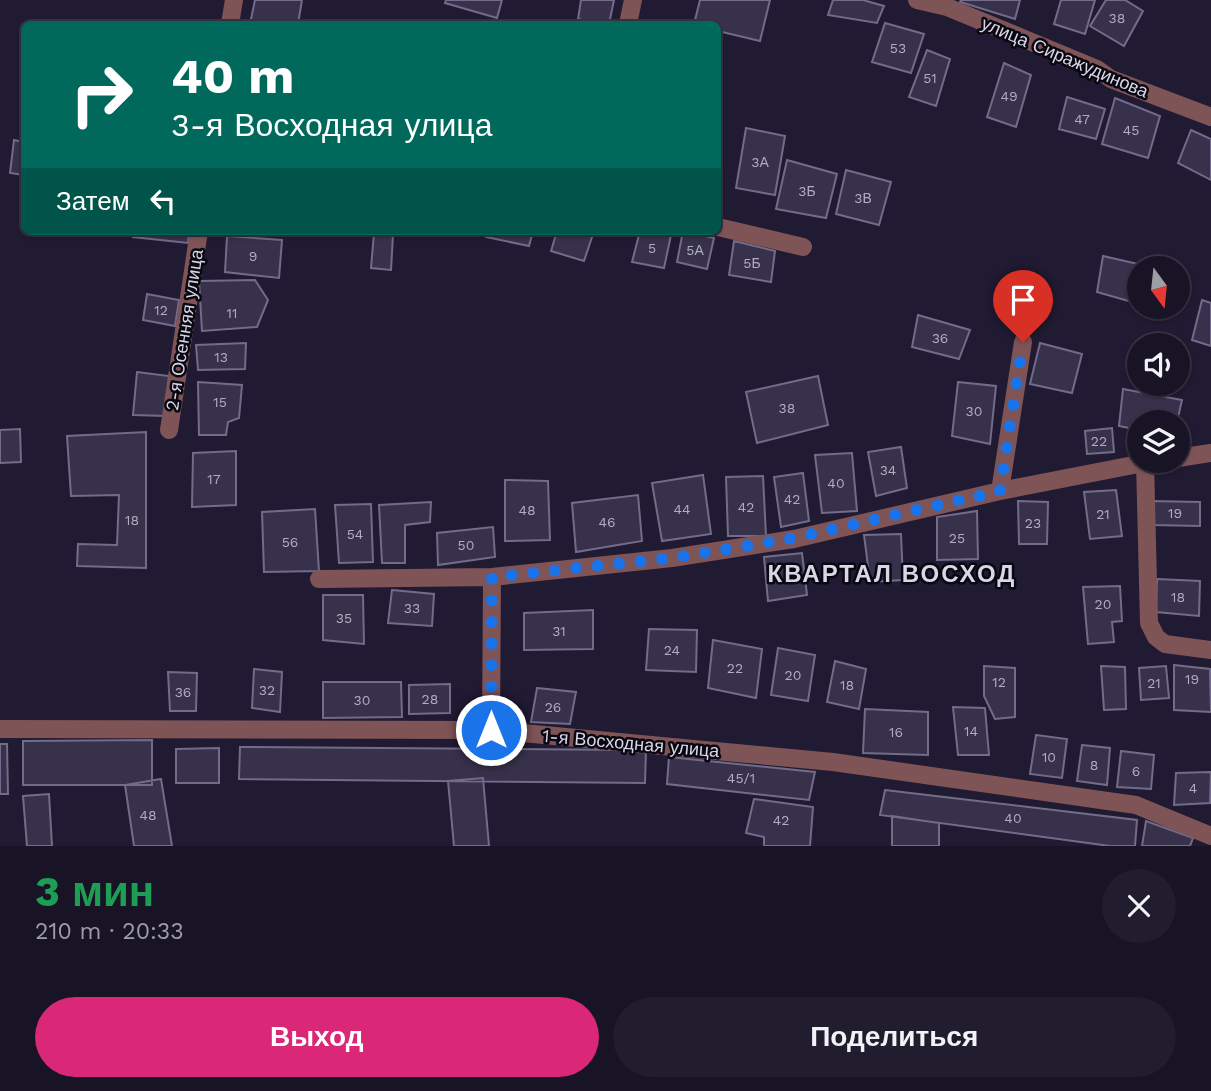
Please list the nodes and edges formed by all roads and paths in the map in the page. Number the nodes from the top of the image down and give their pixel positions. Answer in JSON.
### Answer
{"nodes":[{"id":1,"x":234,"y":0,"type":"edge"},
{"id":2,"x":633,"y":0,"type":"edge"},
{"id":3,"x":917,"y":0,"type":"edge"},
{"id":4,"x":230,"y":21,"type":"edge"},
{"id":5,"x":629,"y":21,"type":"edge"},
{"id":6,"x":1211,"y":117,"type":"edge"},
{"id":7,"x":721,"y":228,"type":"edge"},
{"id":8,"x":198,"y":235,"type":"edge"},
{"id":9,"x":803,"y":247,"type":"dead end"},
{"id":10,"x":1023,"y":342,"type":"dead end"},
{"id":11,"x":169,"y":430,"type":"dead end"},
{"id":12,"x":1211,"y":453,"type":"edge"},
{"id":13,"x":1190,"y":456,"type":"edge"},
{"id":14,"x":1127,"y":466,"type":"edge"},
{"id":15,"x":1152,"y":473,"type":"edge"},
{"id":16,"x":1000,"y":491,"type":"junction"},
{"id":17,"x":492,"y":577,"type":"junction"},
{"id":18,"x":319,"y":579,"type":"dead end"},
{"id":19,"x":1211,"y":650,"type":"edge"},
{"id":20,"x":0,"y":729,"type":"edge"},
{"id":21,"x":491,"y":730,"type":"junction"},
{"id":22,"x":1211,"y":836,"type":"edge"}],
"edges":[{"from":1,"to":4,"type":"street"},
{"from":2,"to":5,"type":"street"},
{"from":3,"to":6,"type":"street","name":"улица Сиражудинова"},
{"from":7,"to":9,"type":"street"},
{"from":8,"to":11,"type":"street","name":"2-я Осенняя улица"},
{"from":10,"to":16,"type":"street"},
{"from":12,"to":13,"type":"street"},
{"from":14,"to":16,"type":"street"},
{"from":15,"to":19,"type":"street"},
{"from":16,"to":17,"type":"street"},
{"from":17,"to":18,"type":"street"},
{"from":17,"to":21,"type":"street"},
{"from":20,"to":21,"type":"street","name":"1-я Восходная улица"},
{"from":21,"to":22,"type":"street","name":"1-я Восходная улица"}]}
